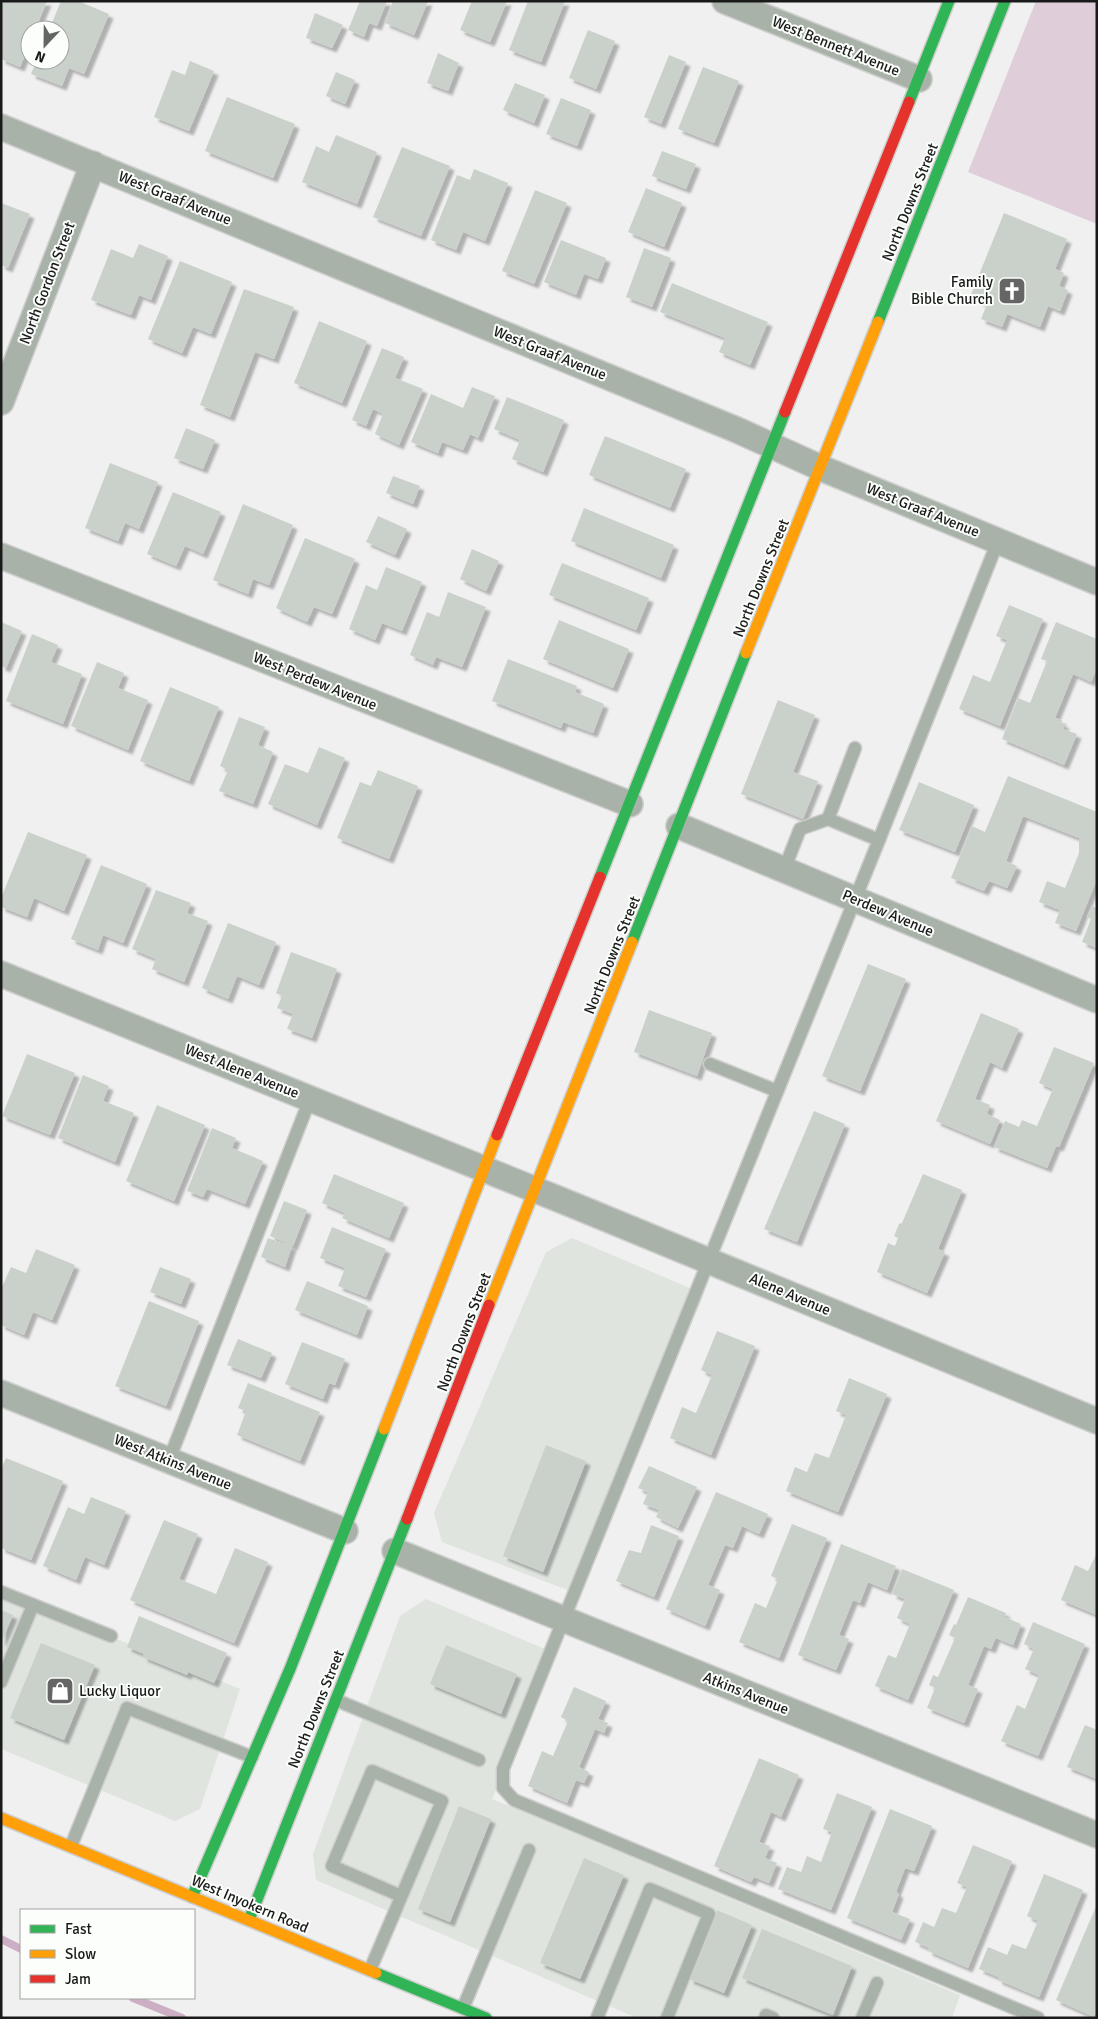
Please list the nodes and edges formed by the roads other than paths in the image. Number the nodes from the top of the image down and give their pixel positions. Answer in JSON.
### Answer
{"nodes":[{"id":1,"x":725,"y":1,"type":"edge"},
{"id":2,"x":949,"y":1,"type":"edge"},
{"id":3,"x":1006,"y":1,"type":"edge"},
{"id":4,"x":918,"y":79,"type":"junction"},
{"id":5,"x":1,"y":127,"type":"edge"},
{"id":6,"x":93,"y":164,"type":"junction"},
{"id":7,"x":1,"y":402,"type":"edge"},
{"id":8,"x":772,"y":446,"type":"junction"},
{"id":9,"x":821,"y":468,"type":"junction"},
{"id":10,"x":998,"y":541,"type":"junction"},
{"id":11,"x":1,"y":556,"type":"edge"},
{"id":12,"x":1097,"y":582,"type":"edge"},
{"id":13,"x":855,"y":748,"type":"dead end"},
{"id":14,"x":630,"y":804,"type":"junction"},
{"id":15,"x":828,"y":819,"type":"junction"},
{"id":16,"x":679,"y":826,"type":"junction"},
{"id":17,"x":879,"y":840,"type":"junction"},
{"id":18,"x":784,"y":870,"type":"junction"},
{"id":19,"x":855,"y":900,"type":"junction"},
{"id":20,"x":1,"y":974,"type":"edge"},
{"id":21,"x":1097,"y":1000,"type":"edge"},
{"id":22,"x":710,"y":1064,"type":"dead end"},
{"id":23,"x":777,"y":1091,"type":"junction"},
{"id":24,"x":310,"y":1098,"type":"junction"},
{"id":25,"x":484,"y":1168,"type":"junction"},
{"id":26,"x":534,"y":1189,"type":"junction"},
{"id":27,"x":709,"y":1260,"type":"junction"},
{"id":28,"x":1,"y":1393,"type":"edge"},
{"id":29,"x":1097,"y":1421,"type":"edge"},
{"id":30,"x":169,"y":1460,"type":"junction"},
{"id":31,"x":345,"y":1531,"type":"junction"},
{"id":32,"x":395,"y":1551,"type":"junction"},
{"id":33,"x":1,"y":1592,"type":"edge"},
{"id":34,"x":33,"y":1605,"type":"junction"},
{"id":35,"x":563,"y":1618,"type":"junction"},
{"id":36,"x":111,"y":1636,"type":"dead end"},
{"id":37,"x":1,"y":1682,"type":"edge"},
{"id":38,"x":336,"y":1700,"type":"junction"},
{"id":39,"x":252,"y":1758,"type":"junction"},
{"id":40,"x":479,"y":1760,"type":"dead end"},
{"id":41,"x":1,"y":1818,"type":"edge"},
{"id":42,"x":1097,"y":1835,"type":"edge"},
{"id":43,"x":71,"y":1846,"type":"junction"},
{"id":44,"x":529,"y":1850,"type":"dead end"},
{"id":45,"x":192,"y":1896,"type":"junction"},
{"id":46,"x":401,"y":1896,"type":"junction"},
{"id":47,"x":249,"y":1920,"type":"junction"},
{"id":48,"x":370,"y":1970,"type":"junction"},
{"id":49,"x":877,"y":1983,"type":"dead end"},
{"id":50,"x":464,"y":2008,"type":"junction"},
{"id":51,"x":486,"y":2018,"type":"edge"},
{"id":52,"x":597,"y":2018,"type":"edge"},
{"id":53,"x":667,"y":2018,"type":"edge"},
{"id":54,"x":765,"y":2018,"type":"edge"},
{"id":55,"x":772,"y":2018,"type":"edge"},
{"id":56,"x":862,"y":2018,"type":"edge"},
{"id":57,"x":1038,"y":2018,"type":"edge"}],
"edges":[{"from":1,"to":4,"type":"street","name":"West Bennett Avenue"},
{"from":2,"to":4,"type":"street"},
{"from":3,"to":9,"type":"street","name":"North Downs Street"},
{"from":4,"to":8,"type":"street"},
{"from":5,"to":6,"type":"street","name":"West Graaf Avenue"},
{"from":6,"to":7,"type":"street","name":"North Gordon Street"},
{"from":6,"to":8,"type":"street","name":"West Graaf Avenue"},
{"from":8,"to":9,"type":"street","name":"West Graaf Avenue"},
{"from":8,"to":14,"type":"street"},
{"from":9,"to":10,"type":"street","name":"West Graaf Avenue"},
{"from":9,"to":16,"type":"street","name":"North Downs Street"},
{"from":10,"to":12,"type":"street","name":"West Graaf Avenue"},
{"from":10,"to":17,"type":"lane"},
{"from":11,"to":14,"type":"street","name":"West Perdew Avenue"},
{"from":13,"to":15,"type":"lane"},
{"from":14,"to":25,"type":"street"},
{"from":15,"to":17,"type":"lane"},
{"from":15,"to":18,"type":"lane"},
{"from":16,"to":18,"type":"street","name":"Perdew Avenue"},
{"from":16,"to":26,"type":"street","name":"North Downs Street"},
{"from":17,"to":19,"type":"lane"},
{"from":18,"to":19,"type":"street","name":"Perdew Avenue"},
{"from":19,"to":21,"type":"street","name":"Perdew Avenue"},
{"from":19,"to":23,"type":"lane"},
{"from":20,"to":24,"type":"street","name":"West Alene Avenue"},
{"from":22,"to":23,"type":"lane"},
{"from":23,"to":27,"type":"lane"},
{"from":24,"to":25,"type":"street","name":"West Alene Avenue"},
{"from":24,"to":30,"type":"lane"},
{"from":25,"to":26,"type":"street","name":"Alene Avenue"},
{"from":25,"to":31,"type":"street"},
{"from":26,"to":27,"type":"street","name":"Alene Avenue"},
{"from":26,"to":32,"type":"street","name":"North Downs Street"},
{"from":27,"to":29,"type":"street","name":"Alene Avenue"},
{"from":27,"to":35,"type":"lane"},
{"from":28,"to":30,"type":"street","name":"West Atkins Avenue"},
{"from":30,"to":31,"type":"street","name":"West Atkins Avenue"},
{"from":31,"to":39,"type":"street"},
{"from":32,"to":35,"type":"street","name":"Atkins Avenue"},
{"from":32,"to":38,"type":"street","name":"North Downs Street"},
{"from":33,"to":34,"type":"lane"},
{"from":34,"to":36,"type":"lane"},
{"from":34,"to":37,"type":"lane"},
{"from":35,"to":42,"type":"street","name":"Atkins Avenue"},
{"from":35,"to":57,"type":"lane"},
{"from":38,"to":40,"type":"lane"},
{"from":38,"to":47,"type":"street","name":"North Downs Street"},
{"from":39,"to":43,"type":"lane"},
{"from":39,"to":45,"type":"street"},
{"from":41,"to":43,"type":"street","name":"West Inyokern Road"},
{"from":43,"to":45,"type":"street","name":"West Inyokern Road"},
{"from":44,"to":50,"type":"lane"},
{"from":45,"to":47,"type":"street","name":"West Inyokern Road"},
{"from":46,"to":46,"type":"lane"},
{"from":46,"to":48,"type":"lane"},
{"from":47,"to":48,"type":"street","name":"West Inyokern Road"},
{"from":48,"to":50,"type":"street","name":"West Inyokern Road"},
{"from":49,"to":56,"type":"lane"},
{"from":50,"to":51,"type":"street","name":"West Inyokern Road"},
{"from":52,"to":53,"type":"lane"},
{"from":54,"to":55,"type":"lane"}]}
